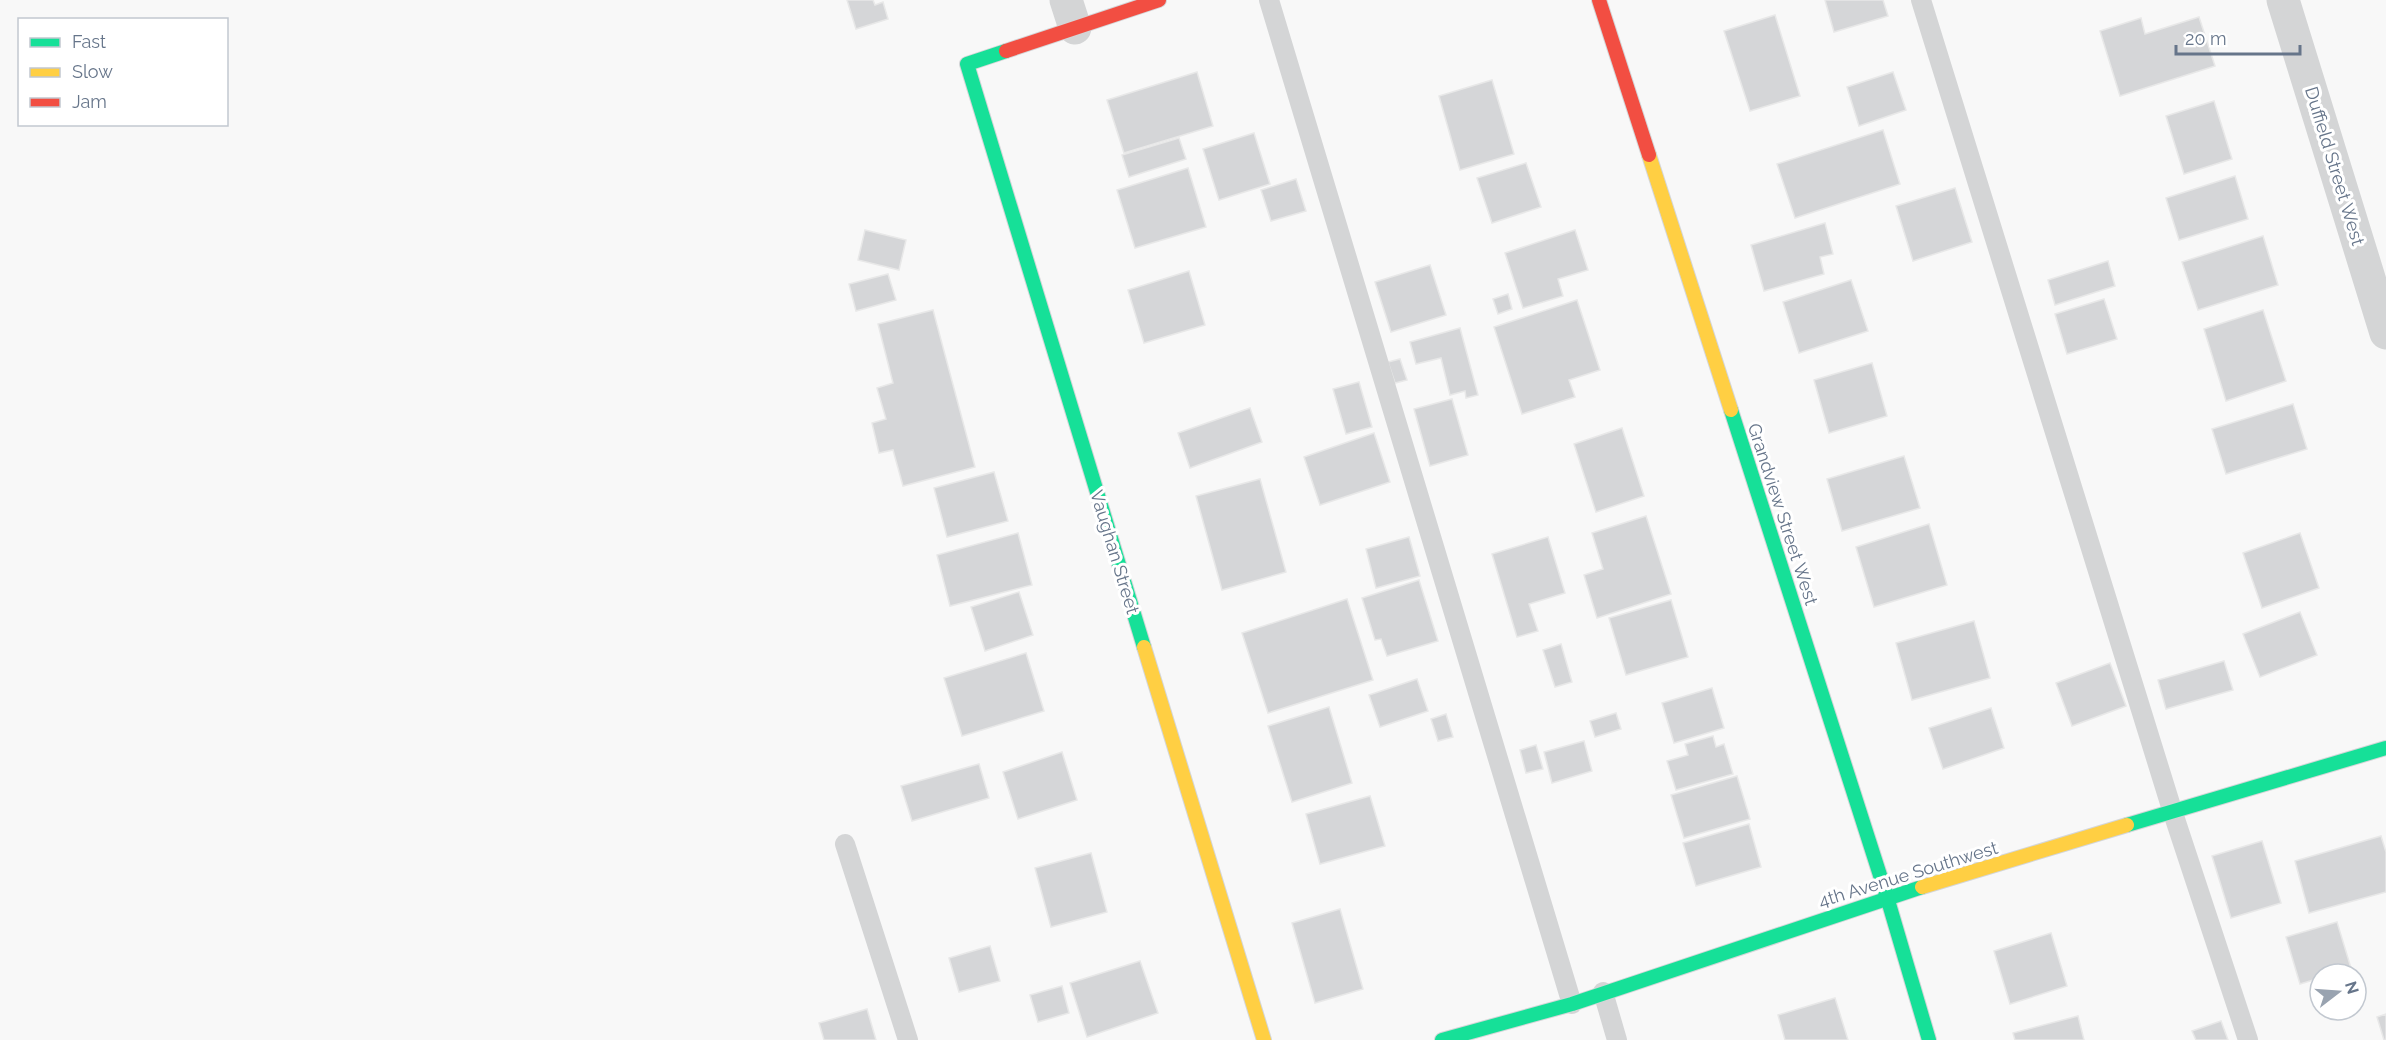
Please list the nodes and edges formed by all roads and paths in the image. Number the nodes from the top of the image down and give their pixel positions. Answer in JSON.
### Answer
{"nodes":[{"id":1,"x":1160,"y":0,"type":"edge"},
{"id":2,"x":1269,"y":0,"type":"edge"},
{"id":3,"x":1599,"y":0,"type":"edge"},
{"id":4,"x":1921,"y":0,"type":"edge"},
{"id":5,"x":2283,"y":0,"type":"edge"},
{"id":6,"x":1070,"y":14,"type":"edge"},
{"id":7,"x":2386,"y":333,"type":"edge"},
{"id":8,"x":2386,"y":748,"type":"edge"},
{"id":9,"x":2173,"y":813,"type":"junction"},
{"id":10,"x":845,"y":844,"type":"dead end"},
{"id":11,"x":1887,"y":897,"type":"junction"},
{"id":12,"x":1603,"y":992,"type":"junction"},
{"id":13,"x":1572,"y":1004,"type":"junction"},
{"id":14,"x":908,"y":1040,"type":"edge"},
{"id":15,"x":1264,"y":1040,"type":"edge"},
{"id":16,"x":1442,"y":1040,"type":"edge"},
{"id":17,"x":1617,"y":1040,"type":"edge"},
{"id":18,"x":1929,"y":1040,"type":"edge"},
{"id":19,"x":2248,"y":1040,"type":"edge"}],
"edges":[{"from":1,"to":6,"type":"street"},
{"from":2,"to":13,"type":"lane"},
{"from":3,"to":11,"type":"street","name":"Grandview Street West"},
{"from":4,"to":9,"type":"lane"},
{"from":5,"to":7,"type":"street","name":"Duffield Street West"},
{"from":6,"to":15,"type":"street","name":"Vaughan Street"},
{"from":8,"to":9,"type":"street","name":"4th Avenue Southwest"},
{"from":9,"to":11,"type":"street","name":"4th Avenue Southwest"},
{"from":9,"to":19,"type":"lane"},
{"from":10,"to":14,"type":"lane"},
{"from":11,"to":12,"type":"street","name":"4th Avenue Southwest"},
{"from":11,"to":18,"type":"street","name":"Grandview Street West"},
{"from":12,"to":13,"type":"street","name":"4th Avenue Southwest"},
{"from":12,"to":17,"type":"lane"},
{"from":13,"to":16,"type":"street","name":"4th Avenue Southwest"}]}
